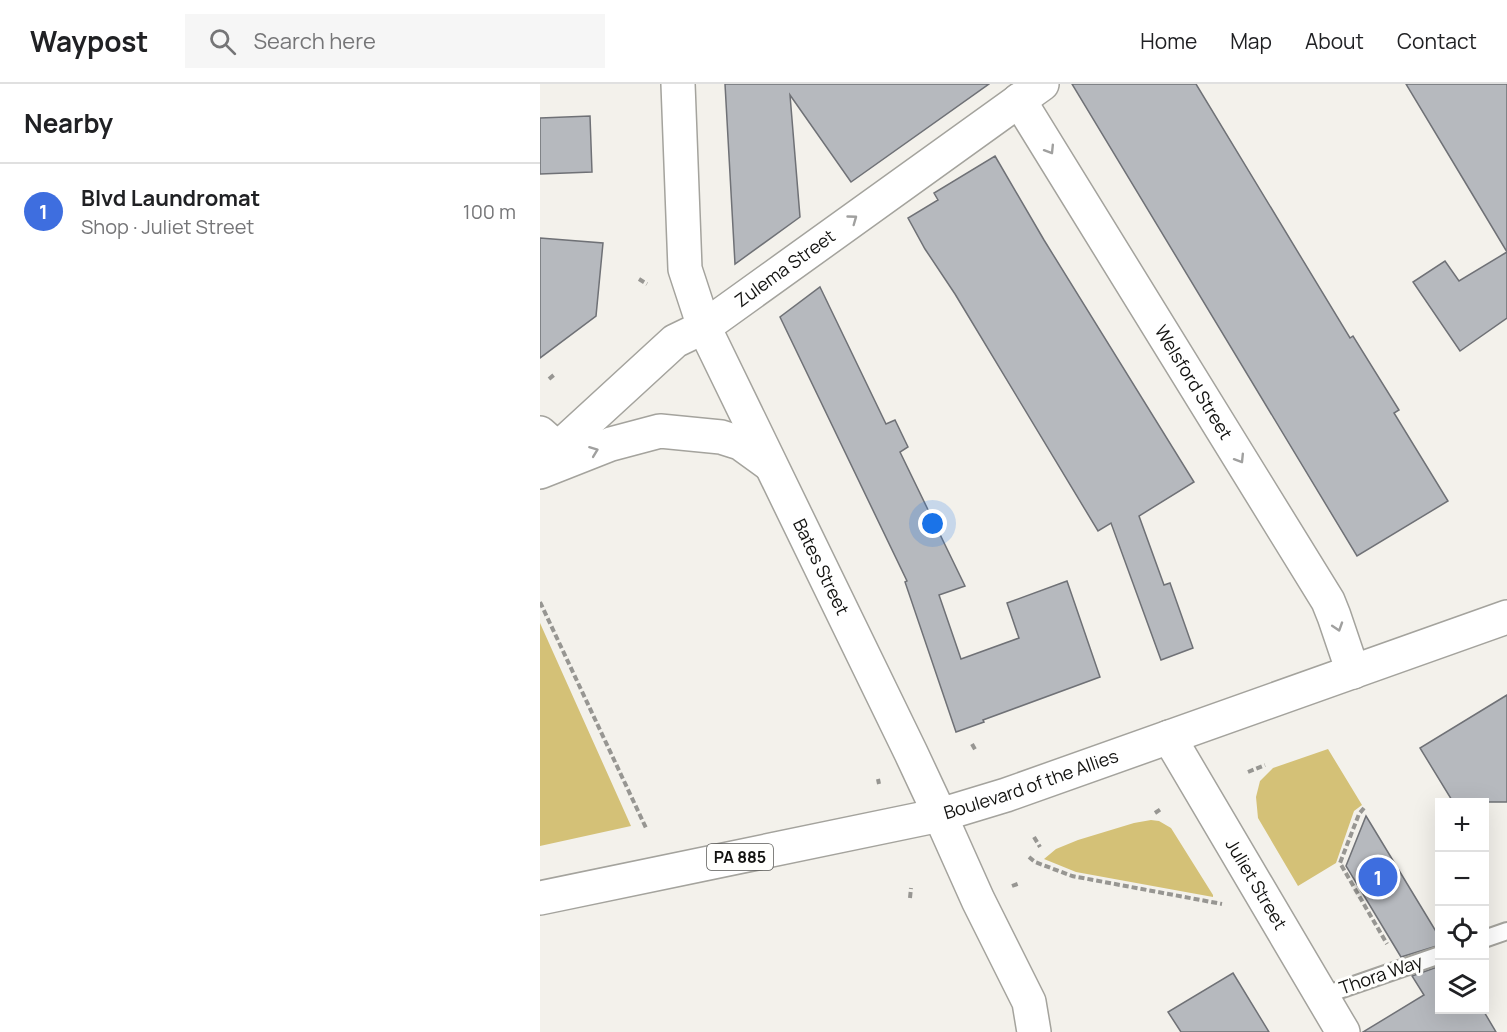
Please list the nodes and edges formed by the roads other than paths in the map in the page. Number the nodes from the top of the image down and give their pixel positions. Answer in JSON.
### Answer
{"nodes":[{"id":1,"x":678,"y":84,"type":"edge"},
{"id":2,"x":1031,"y":92,"type":"edge"},
{"id":3,"x":704,"y":327,"type":"junction"},
{"id":4,"x":544,"y":454,"type":"edge"},
{"id":5,"x":770,"y":464,"type":"junction"},
{"id":6,"x":1507,"y":617,"type":"edge"},
{"id":7,"x":1353,"y":672,"type":"junction"},
{"id":8,"x":1168,"y":737,"type":"junction"},
{"id":9,"x":940,"y":815,"type":"junction"},
{"id":10,"x":540,"y":898,"type":"edge"},
{"id":11,"x":1507,"y":931,"type":"edge"},
{"id":12,"x":1489,"y":938,"type":"edge"},
{"id":13,"x":1435,"y":957,"type":"edge"},
{"id":14,"x":1322,"y":996,"type":"junction"},
{"id":15,"x":1034,"y":1032,"type":"edge"},
{"id":16,"x":1343,"y":1032,"type":"edge"}],
"edges":[{"from":1,"to":3,"type":"street","name":"Bates Street"},
{"from":3,"to":2,"type":"street","name":"Zulema Street","one_way":true},
{"from":2,"to":7,"type":"street","name":"Welsford Street","one_way":true},
{"from":3,"to":4,"type":"street","name":"Zulema Street"},
{"from":3,"to":5,"type":"street","name":"Bates Street"},
{"from":4,"to":5,"type":"street","one_way":true},
{"from":5,"to":9,"type":"street","name":"Bates Street"},
{"from":6,"to":7,"type":"street","name":"Boulevard of the Allies"},
{"from":7,"to":8,"type":"street","name":"Boulevard of the Allies"},
{"from":8,"to":9,"type":"street","name":"Boulevard of the Allies"},
{"from":8,"to":14,"type":"street","name":"Juliet Street"},
{"from":9,"to":10,"type":"street","name":"Boulevard of the Allies","number":"PA 885"},
{"from":9,"to":15,"type":"street","name":"Bates Street"},
{"from":11,"to":12,"type":"lane"},
{"from":13,"to":14,"type":"lane","name":"Thora Way"},
{"from":14,"to":16,"type":"street","name":"Juliet Street"}]}
